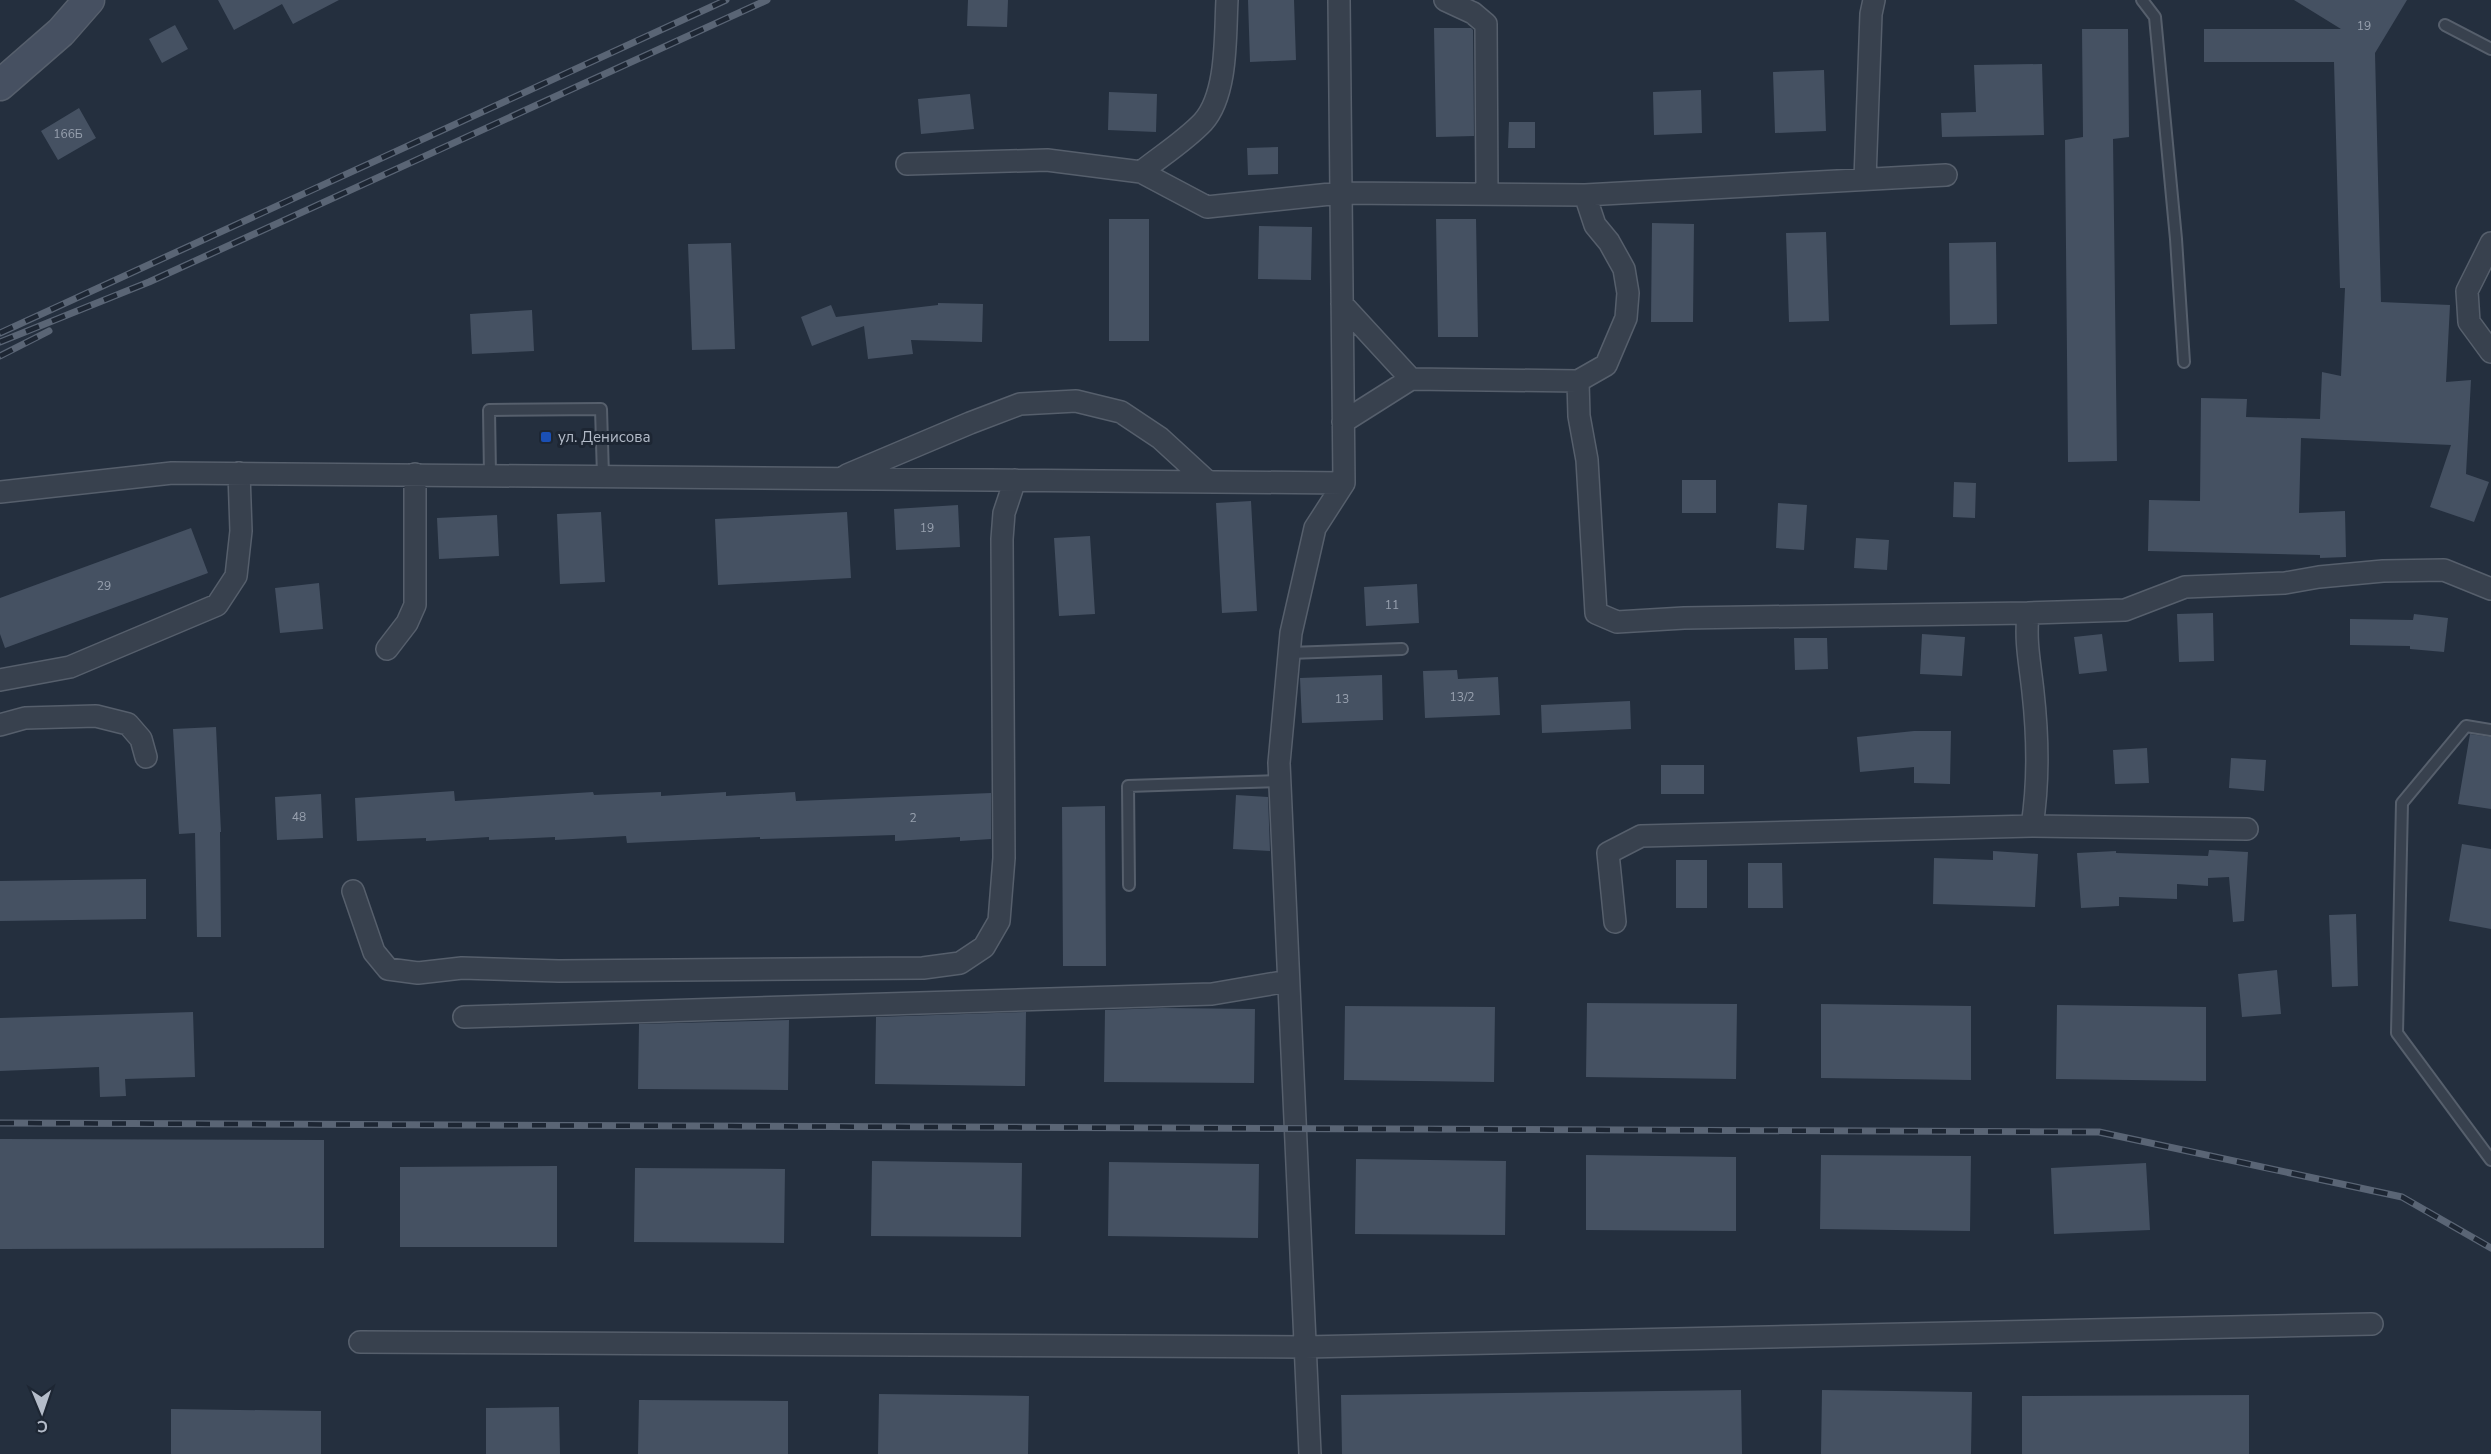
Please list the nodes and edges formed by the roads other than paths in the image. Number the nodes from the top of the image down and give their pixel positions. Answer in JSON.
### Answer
{"nodes":[{"id":1,"x":1227,"y":0,"type":"edge"},
{"id":2,"x":1339,"y":0,"type":"edge"},
{"id":3,"x":1445,"y":0,"type":"edge"},
{"id":4,"x":1874,"y":0,"type":"edge"},
{"id":5,"x":2142,"y":0,"type":"edge"},
{"id":6,"x":85,"y":1,"type":"edge"},
{"id":7,"x":2445,"y":25,"type":"dead end"},
{"id":8,"x":2491,"y":49,"type":"edge"},
{"id":9,"x":0,"y":85,"type":"edge"},
{"id":10,"x":907,"y":164,"type":"dead end"},
{"id":11,"x":1141,"y":172,"type":"junction"},
{"id":12,"x":1946,"y":175,"type":"dead end"},
{"id":13,"x":1865,"y":179,"type":"junction"},
{"id":14,"x":1340,"y":193,"type":"junction"},
{"id":15,"x":1487,"y":194,"type":"junction"},
{"id":16,"x":1585,"y":195,"type":"junction"},
{"id":17,"x":2491,"y":243,"type":"edge"},
{"id":18,"x":1342,"y":304,"type":"junction"},
{"id":19,"x":2491,"y":352,"type":"edge"},
{"id":20,"x":2184,"y":362,"type":"dead end"},
{"id":21,"x":1411,"y":379,"type":"junction"},
{"id":22,"x":1578,"y":381,"type":"junction"},
{"id":23,"x":1343,"y":422,"type":"junction"},
{"id":24,"x":239,"y":473,"type":"junction"},
{"id":25,"x":415,"y":474,"type":"junction"},
{"id":26,"x":490,"y":475,"type":"junction"},
{"id":27,"x":603,"y":476,"type":"junction"},
{"id":28,"x":839,"y":479,"type":"junction"},
{"id":29,"x":1015,"y":480,"type":"junction"},
{"id":30,"x":1208,"y":482,"type":"junction"},
{"id":31,"x":1344,"y":483,"type":"junction"},
{"id":32,"x":0,"y":492,"type":"edge"},
{"id":33,"x":2491,"y":589,"type":"edge"},
{"id":34,"x":2028,"y":613,"type":"junction"},
{"id":35,"x":387,"y":649,"type":"dead end"},
{"id":36,"x":1402,"y":649,"type":"dead end"},
{"id":37,"x":1289,"y":653,"type":"junction"},
{"id":38,"x":0,"y":680,"type":"edge"},
{"id":39,"x":0,"y":724,"type":"edge"},
{"id":40,"x":2491,"y":730,"type":"edge"},
{"id":41,"x":146,"y":757,"type":"dead end"},
{"id":42,"x":1280,"y":781,"type":"junction"},
{"id":43,"x":2032,"y":826,"type":"junction"},
{"id":44,"x":2247,"y":829,"type":"dead end"},
{"id":45,"x":1129,"y":885,"type":"dead end"},
{"id":46,"x":353,"y":891,"type":"dead end"},
{"id":47,"x":1615,"y":922,"type":"dead end"},
{"id":48,"x":1288,"y":981,"type":"junction"},
{"id":49,"x":464,"y":1017,"type":"dead end"},
{"id":50,"x":2491,"y":1161,"type":"edge"},
{"id":51,"x":2372,"y":1324,"type":"dead end"},
{"id":52,"x":360,"y":1342,"type":"dead end"},
{"id":53,"x":1305,"y":1347,"type":"junction"},
{"id":54,"x":1310,"y":1454,"type":"edge"}],
"edges":[{"from":1,"to":11,"type":"street"},
{"from":2,"to":14,"type":"street"},
{"from":3,"to":15,"type":"street"},
{"from":4,"to":13,"type":"street"},
{"from":5,"to":20,"type":"lane"},
{"from":6,"to":9,"type":"main road"},
{"from":7,"to":8,"type":"lane"},
{"from":10,"to":11,"type":"street"},
{"from":11,"to":14,"type":"street"},
{"from":12,"to":13,"type":"street"},
{"from":13,"to":16,"type":"street"},
{"from":14,"to":15,"type":"street"},
{"from":14,"to":18,"type":"street"},
{"from":15,"to":16,"type":"street"},
{"from":16,"to":22,"type":"street"},
{"from":17,"to":19,"type":"street"},
{"from":18,"to":21,"type":"street"},
{"from":18,"to":23,"type":"street"},
{"from":21,"to":22,"type":"street"},
{"from":21,"to":23,"type":"street"},
{"from":22,"to":34,"type":"street"},
{"from":23,"to":31,"type":"street"},
{"from":24,"to":25,"type":"street"},
{"from":24,"to":32,"type":"street"},
{"from":24,"to":38,"type":"street"},
{"from":25,"to":26,"type":"street"},
{"from":25,"to":35,"type":"street"},
{"from":26,"to":27,"type":"street"},
{"from":26,"to":27,"type":"lane"},
{"from":27,"to":28,"type":"street"},
{"from":28,"to":29,"type":"street"},
{"from":28,"to":30,"type":"street"},
{"from":29,"to":30,"type":"street"},
{"from":29,"to":46,"type":"street"},
{"from":30,"to":31,"type":"street"},
{"from":31,"to":37,"type":"street"},
{"from":33,"to":34,"type":"street"},
{"from":34,"to":43,"type":"street"},
{"from":36,"to":37,"type":"lane"},
{"from":37,"to":42,"type":"street"},
{"from":39,"to":41,"type":"street"},
{"from":40,"to":50,"type":"lane"},
{"from":42,"to":45,"type":"lane"},
{"from":42,"to":48,"type":"street"},
{"from":43,"to":44,"type":"street"},
{"from":43,"to":47,"type":"street"},
{"from":48,"to":49,"type":"street"},
{"from":48,"to":53,"type":"street"},
{"from":51,"to":53,"type":"street"},
{"from":52,"to":53,"type":"street"},
{"from":53,"to":54,"type":"street"}]}
